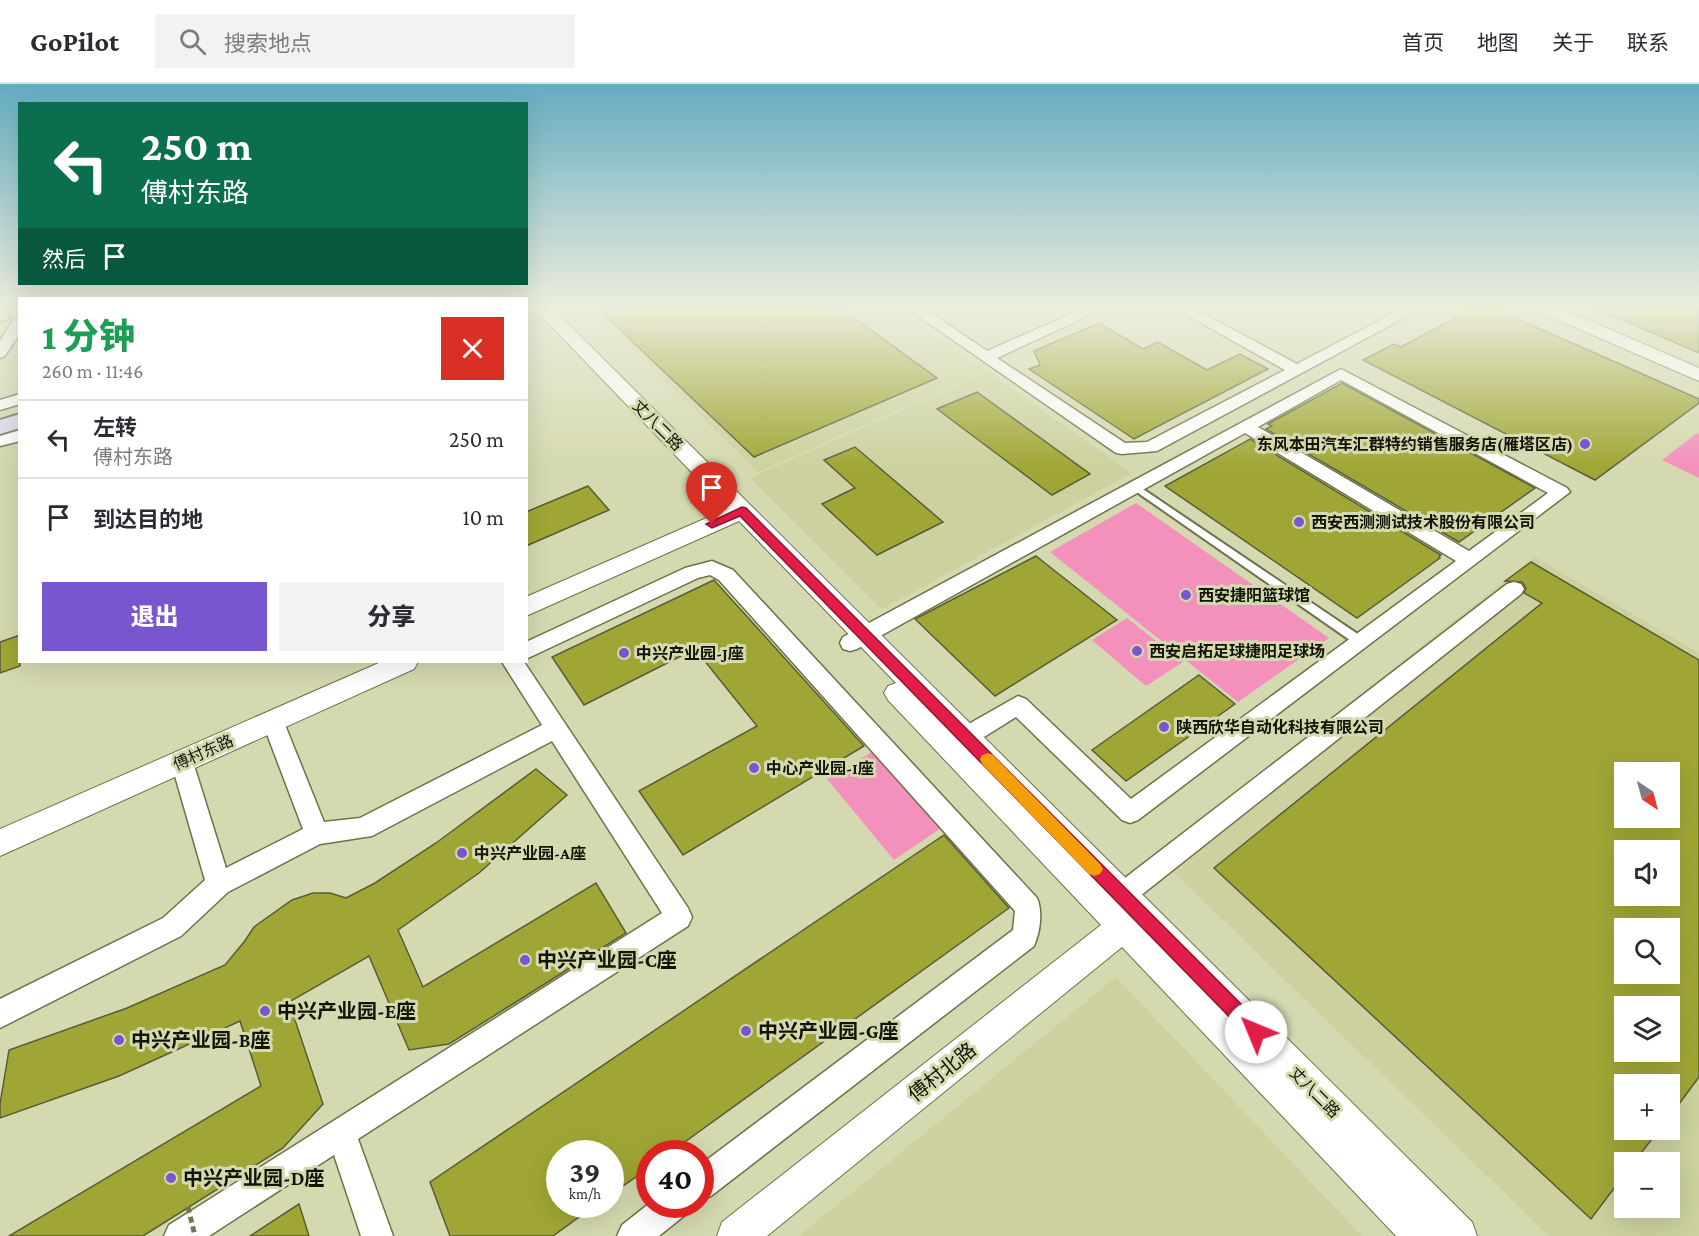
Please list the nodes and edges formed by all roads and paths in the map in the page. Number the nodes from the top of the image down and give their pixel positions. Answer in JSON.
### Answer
{"nodes":[{"id":1,"x":579,"y":360,"type":"edge"},
{"id":2,"x":590,"y":360,"type":"edge"},
{"id":3,"x":990,"y":360,"type":"edge"},
{"id":4,"x":1277,"y":360,"type":"edge"},
{"id":5,"x":1316,"y":360,"type":"edge"},
{"id":6,"x":1664,"y":360,"type":"edge"},
{"id":7,"x":1682,"y":360,"type":"edge"},
{"id":8,"x":1699,"y":367,"type":"edge"},
{"id":9,"x":1296,"y":370,"type":"junction"},
{"id":10,"x":1699,"y":375,"type":"edge"},
{"id":11,"x":18,"y":400,"type":"edge"},
{"id":12,"x":0,"y":405,"type":"edge"},
{"id":13,"x":18,"y":414,"type":"edge"},
{"id":14,"x":0,"y":419,"type":"edge"},
{"id":15,"x":18,"y":422,"type":"edge"},
{"id":16,"x":1245,"y":426,"type":"junction"},
{"id":17,"x":0,"y":427,"type":"edge"},
{"id":18,"x":18,"y":436,"type":"edge"},
{"id":19,"x":0,"y":441,"type":"edge"},
{"id":20,"x":1134,"y":486,"type":"junction"},
{"id":21,"x":735,"y":514,"type":"junction"},
{"id":22,"x":1469,"y":560,"type":"junction"},
{"id":23,"x":1514,"y":589,"type":"dead end"},
{"id":24,"x":528,"y":606,"type":"edge"},
{"id":25,"x":857,"y":639,"type":"junction"},
{"id":26,"x":1361,"y":642,"type":"junction"},
{"id":27,"x":528,"y":650,"type":"edge"},
{"id":28,"x":403,"y":663,"type":"edge"},
{"id":29,"x":514,"y":663,"type":"edge"},
{"id":30,"x":273,"y":721,"type":"junction"},
{"id":31,"x":556,"y":728,"type":"junction"},
{"id":32,"x":957,"y":741,"type":"junction"},
{"id":33,"x":182,"y":762,"type":"junction"},
{"id":34,"x":317,"y":834,"type":"junction"},
{"id":35,"x":0,"y":843,"type":"edge"},
{"id":36,"x":219,"y":884,"type":"junction"},
{"id":37,"x":1123,"y":911,"type":"junction"},
{"id":38,"x":0,"y":1014,"type":"edge"},
{"id":39,"x":342,"y":1133,"type":"junction"},
{"id":40,"x":714,"y":1174,"type":"edge"},
{"id":41,"x":188,"y":1207,"type":"dead end"},
{"id":42,"x":656,"y":1218,"type":"edge"},
{"id":43,"x":180,"y":1236,"type":"edge"},
{"id":44,"x":195,"y":1236,"type":"edge"},
{"id":45,"x":377,"y":1236,"type":"edge"},
{"id":46,"x":633,"y":1236,"type":"edge"},
{"id":47,"x":736,"y":1236,"type":"edge"},
{"id":48,"x":1423,"y":1236,"type":"edge"},
{"id":49,"x":1458,"y":1236,"type":"edge"}],
"edges":[{"from":1,"to":21,"type":"street","name":"丈八二路"},
{"from":2,"to":21,"type":"street","name":"丈八二路"},
{"from":3,"to":9,"type":"street"},
{"from":4,"to":9,"type":"street"},
{"from":5,"to":9,"type":"street"},
{"from":6,"to":10,"type":"street"},
{"from":7,"to":8,"type":"street"},
{"from":11,"to":12,"type":"street"},
{"from":13,"to":14,"type":"main road"},
{"from":15,"to":17,"type":"main road"},
{"from":16,"to":20,"type":"street"},
{"from":16,"to":22,"type":"street"},
{"from":16,"to":22,"type":"street"},
{"from":18,"to":19,"type":"street"},
{"from":20,"to":25,"type":"street"},
{"from":20,"to":26,"type":"lane"},
{"from":21,"to":24,"type":"street"},
{"from":21,"to":25,"type":"street","name":"丈八二路"},
{"from":22,"to":26,"type":"street"},
{"from":23,"to":37,"type":"street"},
{"from":25,"to":32,"type":"street","name":"丈八二路"},
{"from":26,"to":32,"type":"street"},
{"from":27,"to":40,"type":"street"},
{"from":28,"to":30,"type":"street","name":"傅村东路"},
{"from":29,"to":31,"type":"street"},
{"from":30,"to":33,"type":"street","name":"傅村东路"},
{"from":30,"to":34,"type":"street"},
{"from":31,"to":34,"type":"street"},
{"from":31,"to":39,"type":"street"},
{"from":32,"to":37,"type":"street","name":"丈八二路"},
{"from":33,"to":35,"type":"street","name":"傅村东路"},
{"from":33,"to":36,"type":"street"},
{"from":34,"to":36,"type":"street"},
{"from":36,"to":38,"type":"street"},
{"from":37,"to":47,"type":"street","name":"傅村北路"},
{"from":37,"to":48,"type":"street","name":"丈八二路"},
{"from":37,"to":49,"type":"street","name":"丈八二路"},
{"from":39,"to":43,"type":"street"},
{"from":39,"to":45,"type":"street"},
{"from":41,"to":44,"type":"path","bridge":true},
{"from":42,"to":46,"type":"street"}]}
